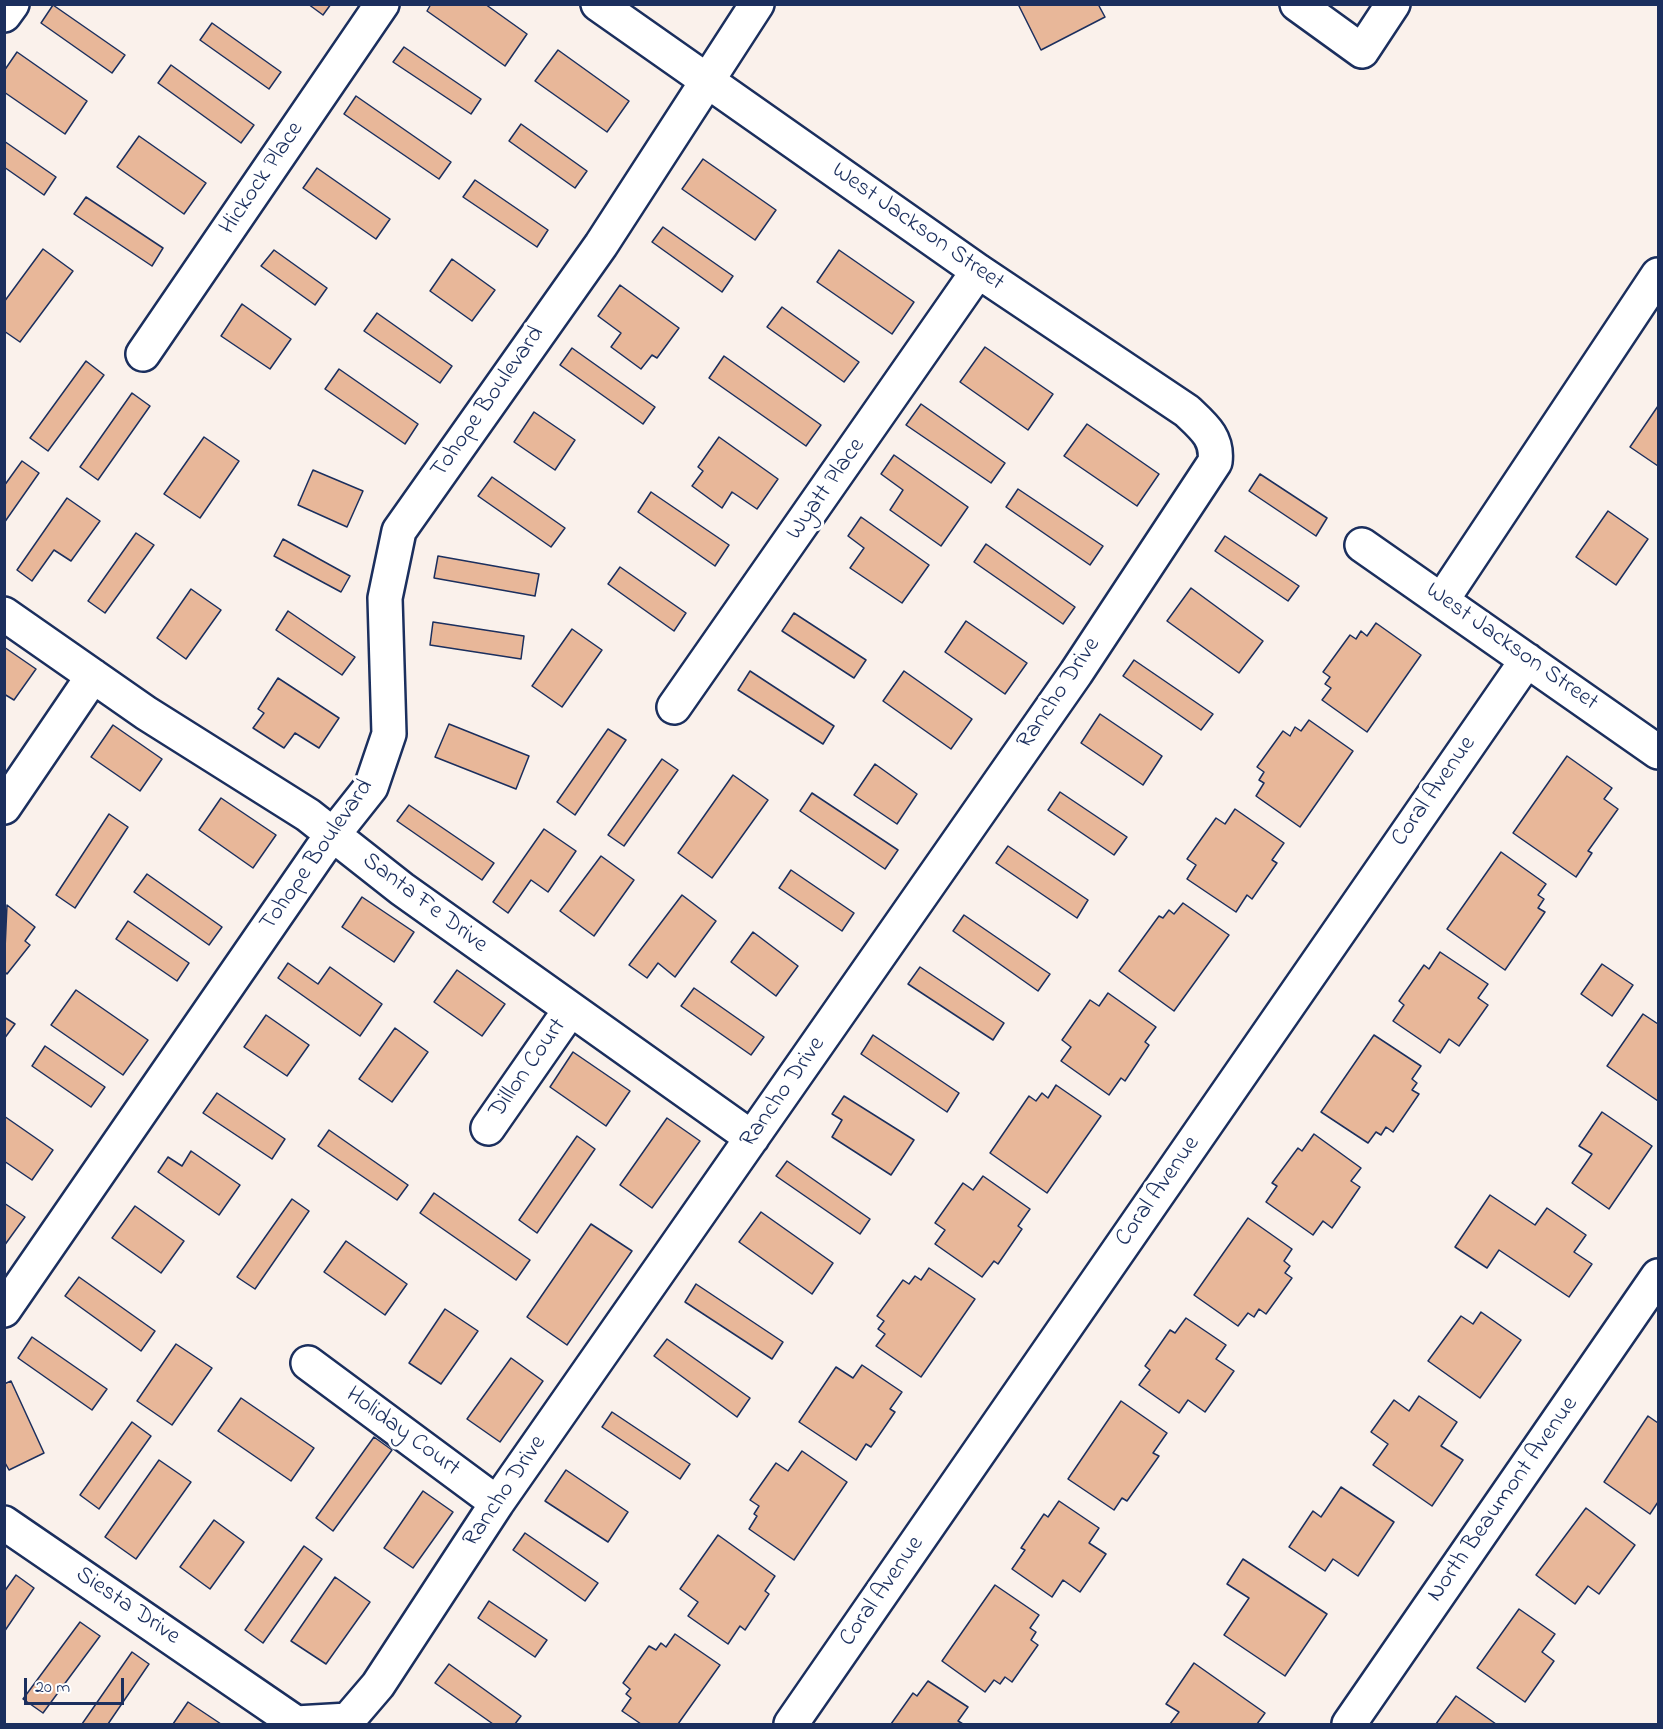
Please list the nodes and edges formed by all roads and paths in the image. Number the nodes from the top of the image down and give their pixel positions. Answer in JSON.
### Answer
{"nodes":[{"id":1,"x":12,"y":4,"type":"edge"},
{"id":2,"x":382,"y":4,"type":"edge"},
{"id":3,"x":598,"y":4,"type":"edge"},
{"id":4,"x":757,"y":4,"type":"edge"},
{"id":5,"x":1298,"y":4,"type":"edge"},
{"id":6,"x":1393,"y":4,"type":"edge"},
{"id":7,"x":4,"y":15,"type":"edge"},
{"id":8,"x":706,"y":80,"type":"junction"},
{"id":9,"x":978,"y":271,"type":"junction"},
{"id":10,"x":1659,"y":275,"type":"edge"},
{"id":11,"x":143,"y":354,"type":"dead end"},
{"id":12,"x":1215,"y":462,"type":"joint"},
{"id":13,"x":1362,"y":545,"type":"dead end"},
{"id":14,"x":1442,"y":600,"type":"junction"},
{"id":15,"x":4,"y":614,"type":"edge"},
{"id":16,"x":1527,"y":660,"type":"junction"},
{"id":17,"x":93,"y":676,"type":"junction"},
{"id":18,"x":674,"y":707,"type":"dead end"},
{"id":19,"x":1659,"y":752,"type":"edge"},
{"id":20,"x":4,"y":807,"type":"edge"},
{"id":21,"x":334,"y":836,"type":"junction"},
{"id":22,"x":570,"y":1010,"type":"junction"},
{"id":23,"x":488,"y":1128,"type":"dead end"},
{"id":24,"x":752,"y":1138,"type":"junction"},
{"id":25,"x":1659,"y":1276,"type":"edge"},
{"id":26,"x":4,"y":1310,"type":"edge"},
{"id":27,"x":308,"y":1363,"type":"dead end"},
{"id":28,"x":497,"y":1503,"type":"junction"},
{"id":29,"x":4,"y":1523,"type":"edge"},
{"id":30,"x":348,"y":1720,"type":"joint"},
{"id":31,"x":791,"y":1725,"type":"edge"},
{"id":32,"x":1350,"y":1725,"type":"edge"}],
"edges":[{"from":1,"to":7,"type":"street"},
{"from":2,"to":11,"type":"street","name":"Hickock Place"},
{"from":3,"to":8,"type":"street","name":"West Jackson Street"},
{"from":4,"to":8,"type":"street","name":"Tohope Boulevard"},
{"from":5,"to":6,"type":"street"},
{"from":8,"to":9,"type":"street","name":"West Jackson Street"},
{"from":8,"to":21,"type":"street","name":"Tohope Boulevard"},
{"from":9,"to":12,"type":"street","name":"West Jackson Street"},
{"from":9,"to":18,"type":"street","name":"Wyatt Place"},
{"from":10,"to":14,"type":"street"},
{"from":12,"to":24,"type":"street","name":"Rancho Drive"},
{"from":13,"to":14,"type":"street","name":"West Jackson Street"},
{"from":14,"to":16,"type":"street","name":"West Jackson Street"},
{"from":15,"to":17,"type":"street","name":"Santa Fe Drive"},
{"from":16,"to":19,"type":"street","name":"West Jackson Street"},
{"from":16,"to":31,"type":"street","name":"Coral Avenue"},
{"from":17,"to":20,"type":"street"},
{"from":17,"to":21,"type":"street","name":"Santa Fe Drive"},
{"from":21,"to":22,"type":"street","name":"Santa Fe Drive"},
{"from":21,"to":26,"type":"street","name":"Tohope Boulevard"},
{"from":22,"to":23,"type":"street","name":"Dillon Court"},
{"from":22,"to":24,"type":"street","name":"Santa Fe Drive"},
{"from":24,"to":28,"type":"street","name":"Rancho Drive"},
{"from":25,"to":32,"type":"street","name":"North Beaumont Avenue"},
{"from":27,"to":28,"type":"street","name":"Holiday Court"},
{"from":28,"to":30,"type":"street","name":"Rancho Drive"},
{"from":29,"to":30,"type":"street","name":"Siesta Drive"}]}
